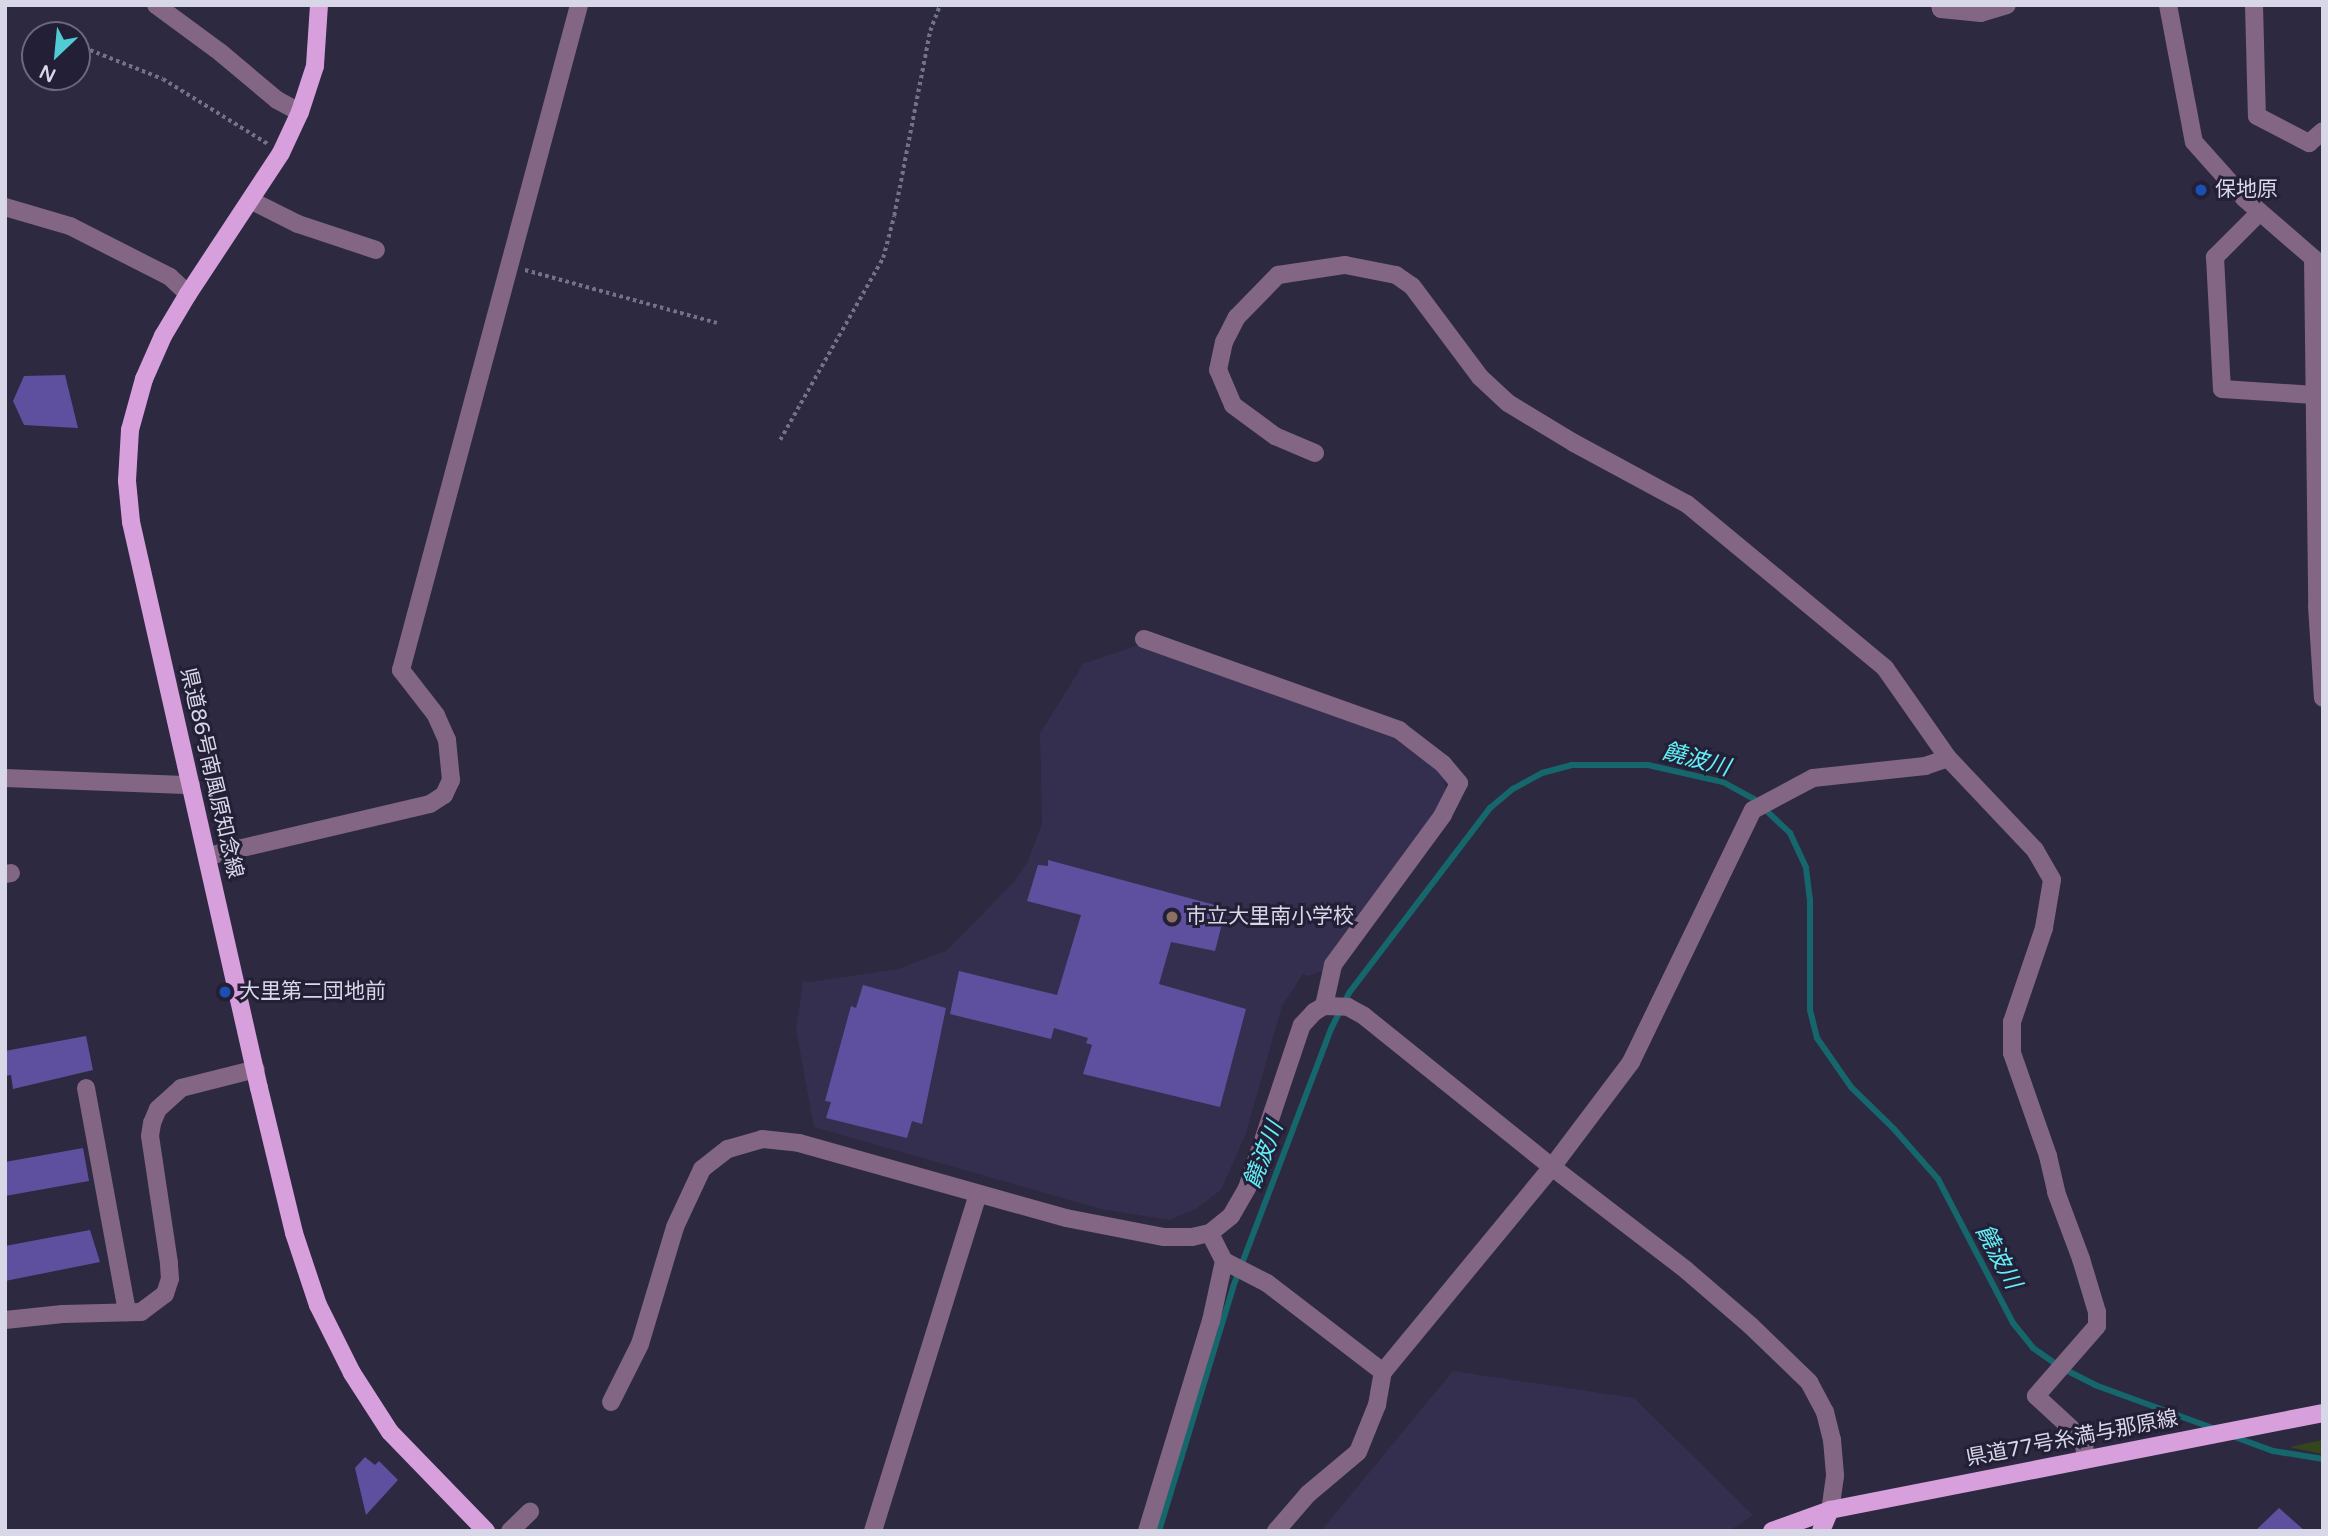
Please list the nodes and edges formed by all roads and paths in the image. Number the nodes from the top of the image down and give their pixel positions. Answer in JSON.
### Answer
{"nodes":[{"id":1,"x":156,"y":5,"type":"edge"},
{"id":2,"x":318,"y":5,"type":"edge"},
{"id":3,"x":579,"y":5,"type":"edge"},
{"id":4,"x":940,"y":5,"type":"edge"},
{"id":5,"x":1940,"y":5,"type":"edge"},
{"id":6,"x":2007,"y":5,"type":"edge"},
{"id":7,"x":2168,"y":5,"type":"edge"},
{"id":8,"x":2254,"y":5,"type":"edge"},
{"id":9,"x":91,"y":51,"type":"edge"},
{"id":10,"x":300,"y":112,"type":"junction"},
{"id":11,"x":2323,"y":131,"type":"edge"},
{"id":12,"x":281,"y":153,"type":"junction"},
{"id":13,"x":252,"y":201,"type":"junction"},
{"id":14,"x":5,"y":207,"type":"edge"},
{"id":15,"x":2260,"y":212,"type":"junction"},
{"id":16,"x":376,"y":250,"type":"dead end"},
{"id":17,"x":2318,"y":262,"type":"edge"},
{"id":18,"x":510,"y":266,"type":"junction"},
{"id":19,"x":188,"y":294,"type":"junction"},
{"id":20,"x":717,"y":323,"type":"dead end"},
{"id":21,"x":2315,"y":394,"type":"junction"},
{"id":22,"x":779,"y":440,"type":"dead end"},
{"id":23,"x":1315,"y":453,"type":"dead end"},
{"id":24,"x":2320,"y":514,"type":"edge"},
{"id":25,"x":1144,"y":639,"type":"dead end"},
{"id":26,"x":2323,"y":698,"type":"edge"},
{"id":27,"x":1948,"y":758,"type":"junction"},
{"id":28,"x":5,"y":778,"type":"edge"},
{"id":29,"x":191,"y":785,"type":"junction"},
{"id":30,"x":208,"y":856,"type":"junction"},
{"id":31,"x":1324,"y":1006,"type":"junction"},
{"id":32,"x":256,"y":1069,"type":"junction"},
{"id":33,"x":86,"y":1088,"type":"dead end"},
{"id":34,"x":1552,"y":1167,"type":"junction"},
{"id":35,"x":978,"y":1194,"type":"junction"},
{"id":36,"x":1210,"y":1233,"type":"junction"},
{"id":37,"x":1230,"y":1265,"type":"junction"},
{"id":38,"x":127,"y":1312,"type":"junction"},
{"id":39,"x":5,"y":1320,"type":"edge"},
{"id":40,"x":1383,"y":1372,"type":"junction"},
{"id":41,"x":611,"y":1402,"type":"dead end"},
{"id":42,"x":2323,"y":1413,"type":"edge"},
{"id":43,"x":2086,"y":1458,"type":"junction"},
{"id":44,"x":1830,"y":1510,"type":"junction"},
{"id":45,"x":530,"y":1512,"type":"dead end"},
{"id":46,"x":486,"y":1531,"type":"edge"},
{"id":47,"x":510,"y":1531,"type":"edge"},
{"id":48,"x":873,"y":1531,"type":"edge"},
{"id":49,"x":1147,"y":1531,"type":"edge"},
{"id":50,"x":1276,"y":1531,"type":"edge"},
{"id":51,"x":1772,"y":1531,"type":"edge"},
{"id":52,"x":1821,"y":1531,"type":"edge"}],
"edges":[{"from":1,"to":10,"type":"street"},
{"from":2,"to":10,"type":"main road","name":"県道86号南風原知念線"},
{"from":3,"to":18,"type":"street"},
{"from":4,"to":22,"type":"path"},
{"from":5,"to":6,"type":"street"},
{"from":7,"to":15,"type":"street"},
{"from":8,"to":11,"type":"street"},
{"from":9,"to":12,"type":"path"},
{"from":10,"to":12,"type":"main road","name":"県道86号南風原知念線"},
{"from":12,"to":13,"type":"main road","name":"県道86号南風原知念線"},
{"from":13,"to":16,"type":"street"},
{"from":13,"to":19,"type":"main road","name":"県道86号南風原知念線"},
{"from":14,"to":19,"type":"street"},
{"from":15,"to":17,"type":"street"},
{"from":15,"to":21,"type":"street"},
{"from":17,"to":21,"type":"street"},
{"from":18,"to":20,"type":"path"},
{"from":18,"to":30,"type":"street"},
{"from":19,"to":29,"type":"main road","name":"県道86号南風原知念線"},
{"from":21,"to":24,"type":"street"},
{"from":23,"to":27,"type":"street"},
{"from":24,"to":26,"type":"street"},
{"from":25,"to":31,"type":"street"},
{"from":27,"to":34,"type":"street"},
{"from":27,"to":43,"type":"street"},
{"from":28,"to":29,"type":"street"},
{"from":29,"to":30,"type":"main road","name":"県道86号南風原知念線"},
{"from":30,"to":32,"type":"main road","name":"県道86号南風原知念線"},
{"from":31,"to":34,"type":"street"},
{"from":31,"to":36,"type":"street"},
{"from":32,"to":38,"type":"street"},
{"from":32,"to":46,"type":"main road","name":"県道86号南風原知念線"},
{"from":33,"to":38,"type":"street"},
{"from":34,"to":40,"type":"street"},
{"from":34,"to":44,"type":"street"},
{"from":35,"to":36,"type":"street"},
{"from":35,"to":41,"type":"street"},
{"from":35,"to":48,"type":"street"},
{"from":36,"to":37,"type":"street"},
{"from":37,"to":40,"type":"street"},
{"from":37,"to":49,"type":"street"},
{"from":38,"to":39,"type":"street"},
{"from":40,"to":50,"type":"street"},
{"from":42,"to":43,"type":"main road","name":"県道77号糸満与那原線"},
{"from":43,"to":44,"type":"main road","name":"県道77号糸満与那原線"},
{"from":44,"to":51,"type":"main road","name":"県道77号糸満与那原線"},
{"from":44,"to":52,"type":"main road"},
{"from":45,"to":47,"type":"street"}]}
